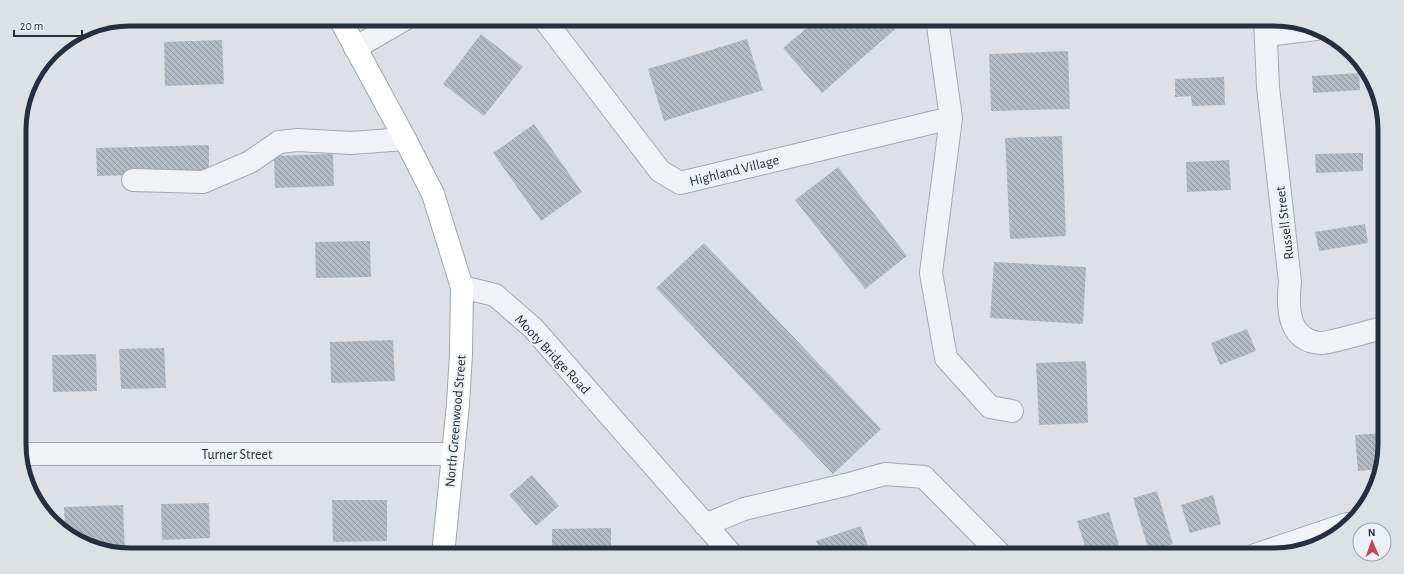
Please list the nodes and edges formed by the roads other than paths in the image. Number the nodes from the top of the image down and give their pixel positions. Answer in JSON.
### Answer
{"nodes":[{"id":1,"x":344,"y":26,"type":"edge"},
{"id":2,"x":393,"y":26,"type":"edge"},
{"id":3,"x":549,"y":26,"type":"edge"},
{"id":4,"x":938,"y":26,"type":"edge"},
{"id":5,"x":1266,"y":27,"type":"edge"},
{"id":6,"x":1292,"y":28,"type":"edge"},
{"id":7,"x":355,"y":48,"type":"junction"},
{"id":8,"x":951,"y":118,"type":"junction"},
{"id":9,"x":406,"y":139,"type":"junction"},
{"id":10,"x":133,"y":180,"type":"dead end"},
{"id":11,"x":462,"y":287,"type":"junction"},
{"id":12,"x":1378,"y":329,"type":"edge"},
{"id":13,"x":1012,"y":411,"type":"dead end"},
{"id":14,"x":27,"y":454,"type":"edge"},
{"id":15,"x":452,"y":454,"type":"junction"},
{"id":16,"x":705,"y":525,"type":"junction"},
{"id":17,"x":1333,"y":529,"type":"edge"},
{"id":18,"x":444,"y":548,"type":"edge"},
{"id":19,"x":726,"y":548,"type":"edge"},
{"id":20,"x":994,"y":548,"type":"edge"},
{"id":21,"x":1276,"y":548,"type":"edge"}],
"edges":[{"from":1,"to":7,"type":"main road"},
{"from":2,"to":7,"type":"street"},
{"from":3,"to":8,"type":"street","name":"Highland Village"},
{"from":4,"to":8,"type":"street"},
{"from":5,"to":6,"type":"street"},
{"from":5,"to":12,"type":"street","name":"Russell Street"},
{"from":7,"to":9,"type":"main road"},
{"from":8,"to":13,"type":"street"},
{"from":9,"to":10,"type":"street"},
{"from":9,"to":11,"type":"main road"},
{"from":11,"to":15,"type":"main road","name":"North Greenwood Street"},
{"from":11,"to":16,"type":"street","name":"Mooty Bridge Road"},
{"from":14,"to":15,"type":"street","name":"Turner Street"},
{"from":15,"to":18,"type":"main road","name":"North Greenwood Street"},
{"from":16,"to":19,"type":"street","name":"Mooty Bridge Road"},
{"from":16,"to":20,"type":"street"},
{"from":17,"to":21,"type":"street"}]}
